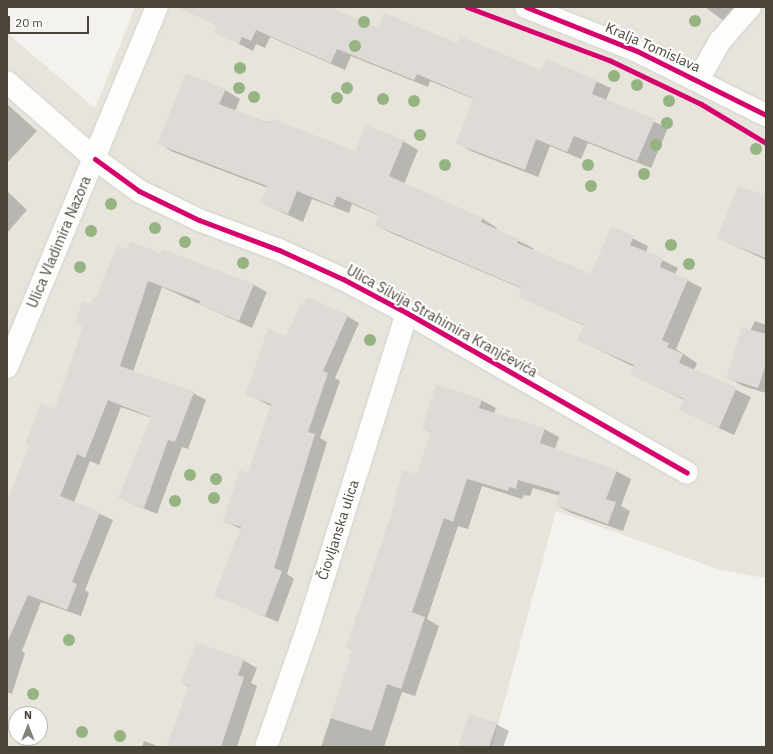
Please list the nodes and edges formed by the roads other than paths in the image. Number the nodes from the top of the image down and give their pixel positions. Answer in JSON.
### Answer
{"nodes":[{"id":1,"x":157,"y":7,"type":"edge"},
{"id":2,"x":526,"y":7,"type":"edge"},
{"id":3,"x":750,"y":7,"type":"edge"},
{"id":4,"x":698,"y":80,"type":"junction"},
{"id":5,"x":7,"y":82,"type":"edge"},
{"id":6,"x":766,"y":115,"type":"edge"},
{"id":7,"x":95,"y":159,"type":"junction"},
{"id":8,"x":407,"y":313,"type":"junction"},
{"id":9,"x":7,"y":367,"type":"edge"},
{"id":10,"x":687,"y":473,"type":"dead end"},
{"id":11,"x":266,"y":747,"type":"edge"}],
"edges":[{"from":1,"to":7,"type":"street","name":"Ulica Vladimira Nazora"},
{"from":2,"to":4,"type":"street","name":"Kralja Tomislava"},
{"from":3,"to":4,"type":"street"},
{"from":4,"to":6,"type":"street","name":"Kralja Tomislava"},
{"from":5,"to":7,"type":"street","name":"Ulica Silvija Strahimira Kranjčevića"},
{"from":7,"to":8,"type":"street","name":"Ulica Silvija Strahimira Kranjčevića"},
{"from":7,"to":9,"type":"street","name":"Ulica Vladimira Nazora"},
{"from":8,"to":10,"type":"street","name":"Ulica Silvija Strahimira Kranjčevića"},
{"from":8,"to":11,"type":"street","name":"Čiovljanska ulica"}]}
